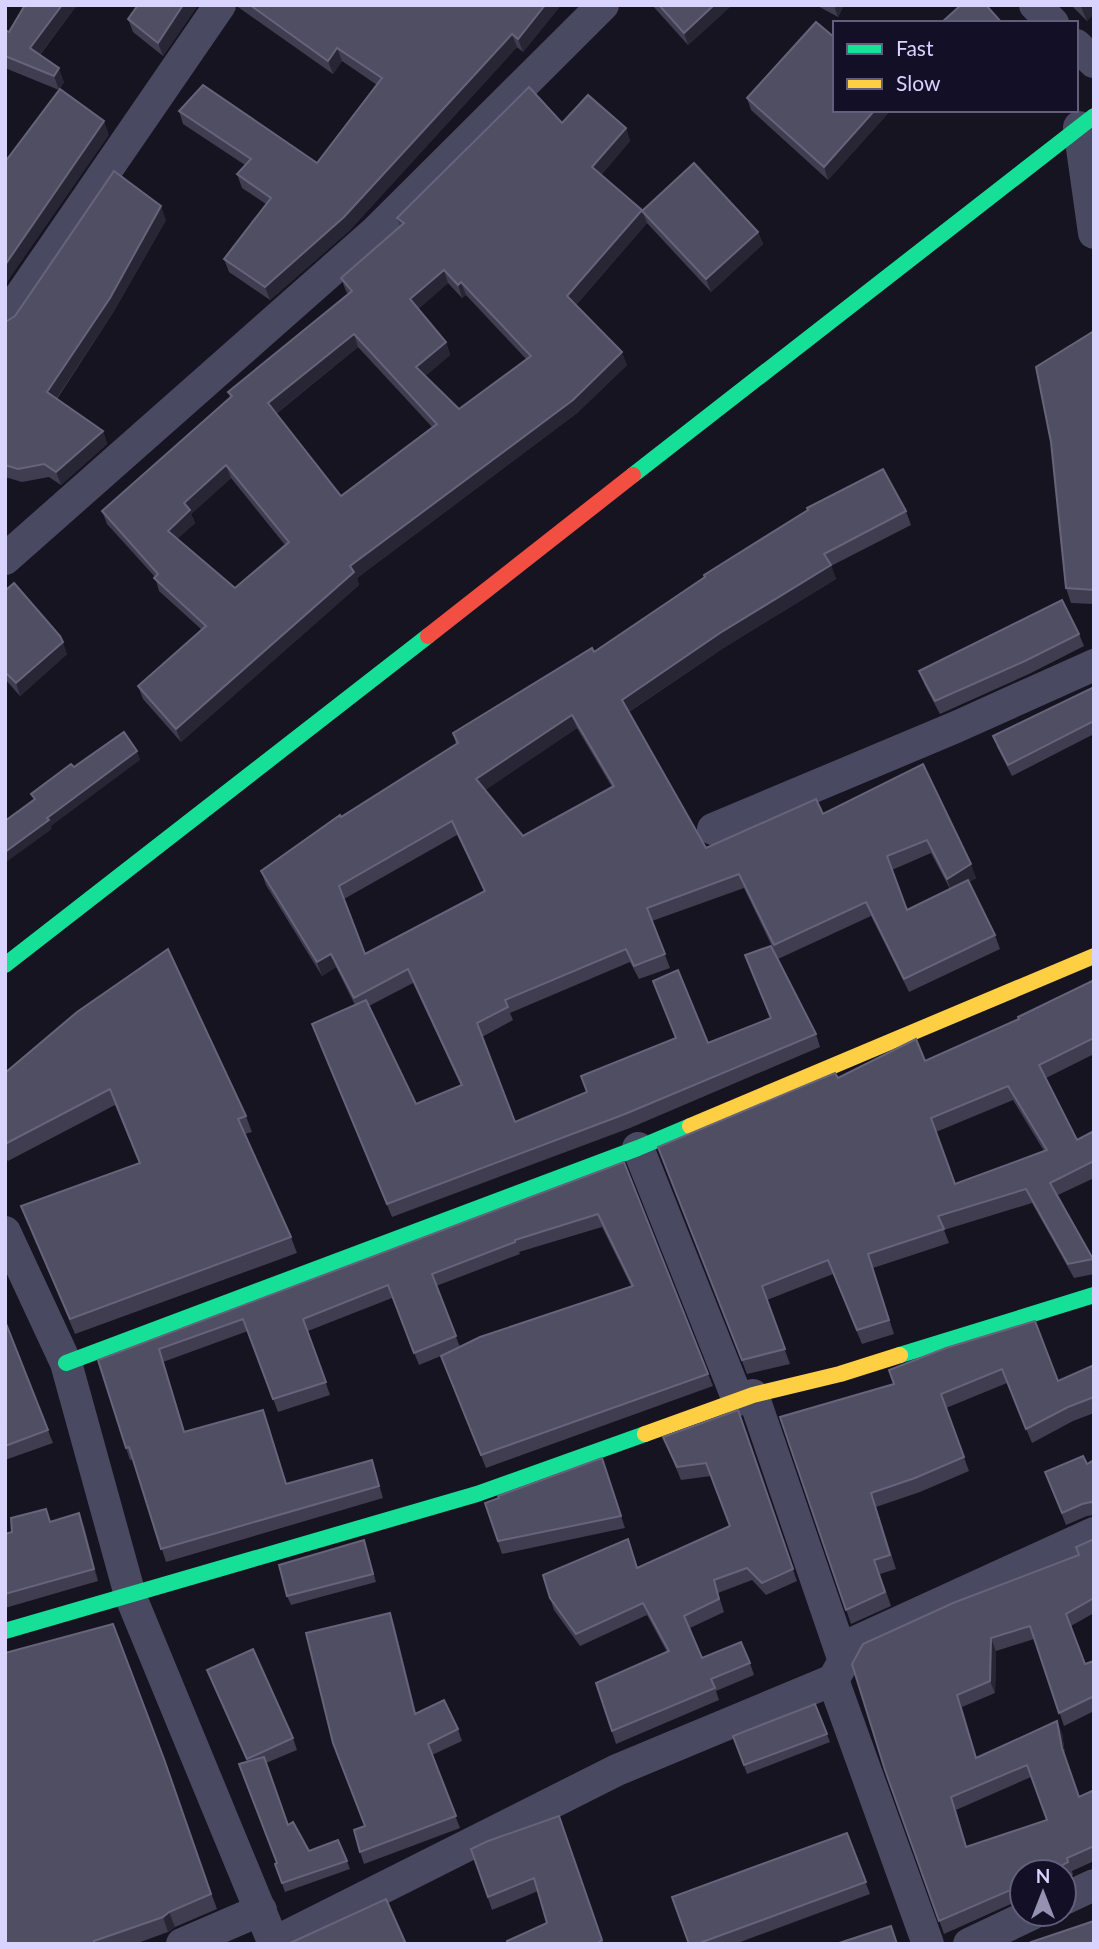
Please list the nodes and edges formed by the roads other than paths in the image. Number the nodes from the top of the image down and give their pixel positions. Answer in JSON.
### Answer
{"nodes":[{"id":1,"x":220,"y":5,"type":"edge"},
{"id":2,"x":603,"y":5,"type":"edge"},
{"id":3,"x":1035,"y":5,"type":"edge"},
{"id":4,"x":1051,"y":21,"type":"edge"},
{"id":5,"x":1078,"y":47,"type":"edge"},
{"id":6,"x":1094,"y":62,"type":"edge"},
{"id":7,"x":1086,"y":122,"type":"edge"},
{"id":8,"x":1094,"y":233,"type":"edge"},
{"id":9,"x":5,"y":318,"type":"edge"},
{"id":10,"x":5,"y":559,"type":"edge"},
{"id":11,"x":1094,"y":665,"type":"edge"},
{"id":12,"x":713,"y":829,"type":"dead end"},
{"id":13,"x":1094,"y":956,"type":"edge"},
{"id":14,"x":5,"y":965,"type":"edge"},
{"id":15,"x":638,"y":1148,"type":"junction"},
{"id":16,"x":5,"y":1232,"type":"edge"},
{"id":17,"x":1094,"y":1295,"type":"edge"},
{"id":18,"x":66,"y":1363,"type":"junction"},
{"id":19,"x":745,"y":1398,"type":"junction"},
{"id":20,"x":1094,"y":1533,"type":"edge"},
{"id":21,"x":130,"y":1595,"type":"junction"},
{"id":22,"x":5,"y":1631,"type":"edge"},
{"id":23,"x":838,"y":1670,"type":"junction"},
{"id":24,"x":1094,"y":1885,"type":"edge"},
{"id":25,"x":1078,"y":1892,"type":"edge"},
{"id":26,"x":261,"y":1910,"type":"junction"},
{"id":27,"x":1008,"y":1925,"type":"edge"},
{"id":28,"x":273,"y":1943,"type":"edge"},
{"id":29,"x":182,"y":1944,"type":"edge"},
{"id":30,"x":928,"y":1944,"type":"edge"},
{"id":31,"x":969,"y":1944,"type":"edge"}],
"edges":[{"from":1,"to":9,"type":"street"},
{"from":2,"to":10,"type":"street"},
{"from":3,"to":4,"type":"street"},
{"from":5,"to":6,"type":"street"},
{"from":7,"to":8,"type":"street"},
{"from":7,"to":14,"type":"street"},
{"from":11,"to":12,"type":"street"},
{"from":13,"to":15,"type":"street"},
{"from":15,"to":18,"type":"street"},
{"from":15,"to":19,"type":"street"},
{"from":16,"to":18,"type":"street"},
{"from":17,"to":19,"type":"street"},
{"from":18,"to":21,"type":"street"},
{"from":19,"to":21,"type":"street"},
{"from":19,"to":23,"type":"street"},
{"from":20,"to":23,"type":"street"},
{"from":21,"to":22,"type":"street"},
{"from":21,"to":26,"type":"street"},
{"from":23,"to":28,"type":"street"},
{"from":23,"to":30,"type":"street"},
{"from":24,"to":25,"type":"street"},
{"from":26,"to":28,"type":"street"},
{"from":26,"to":29,"type":"street"},
{"from":27,"to":31,"type":"street"}]}
